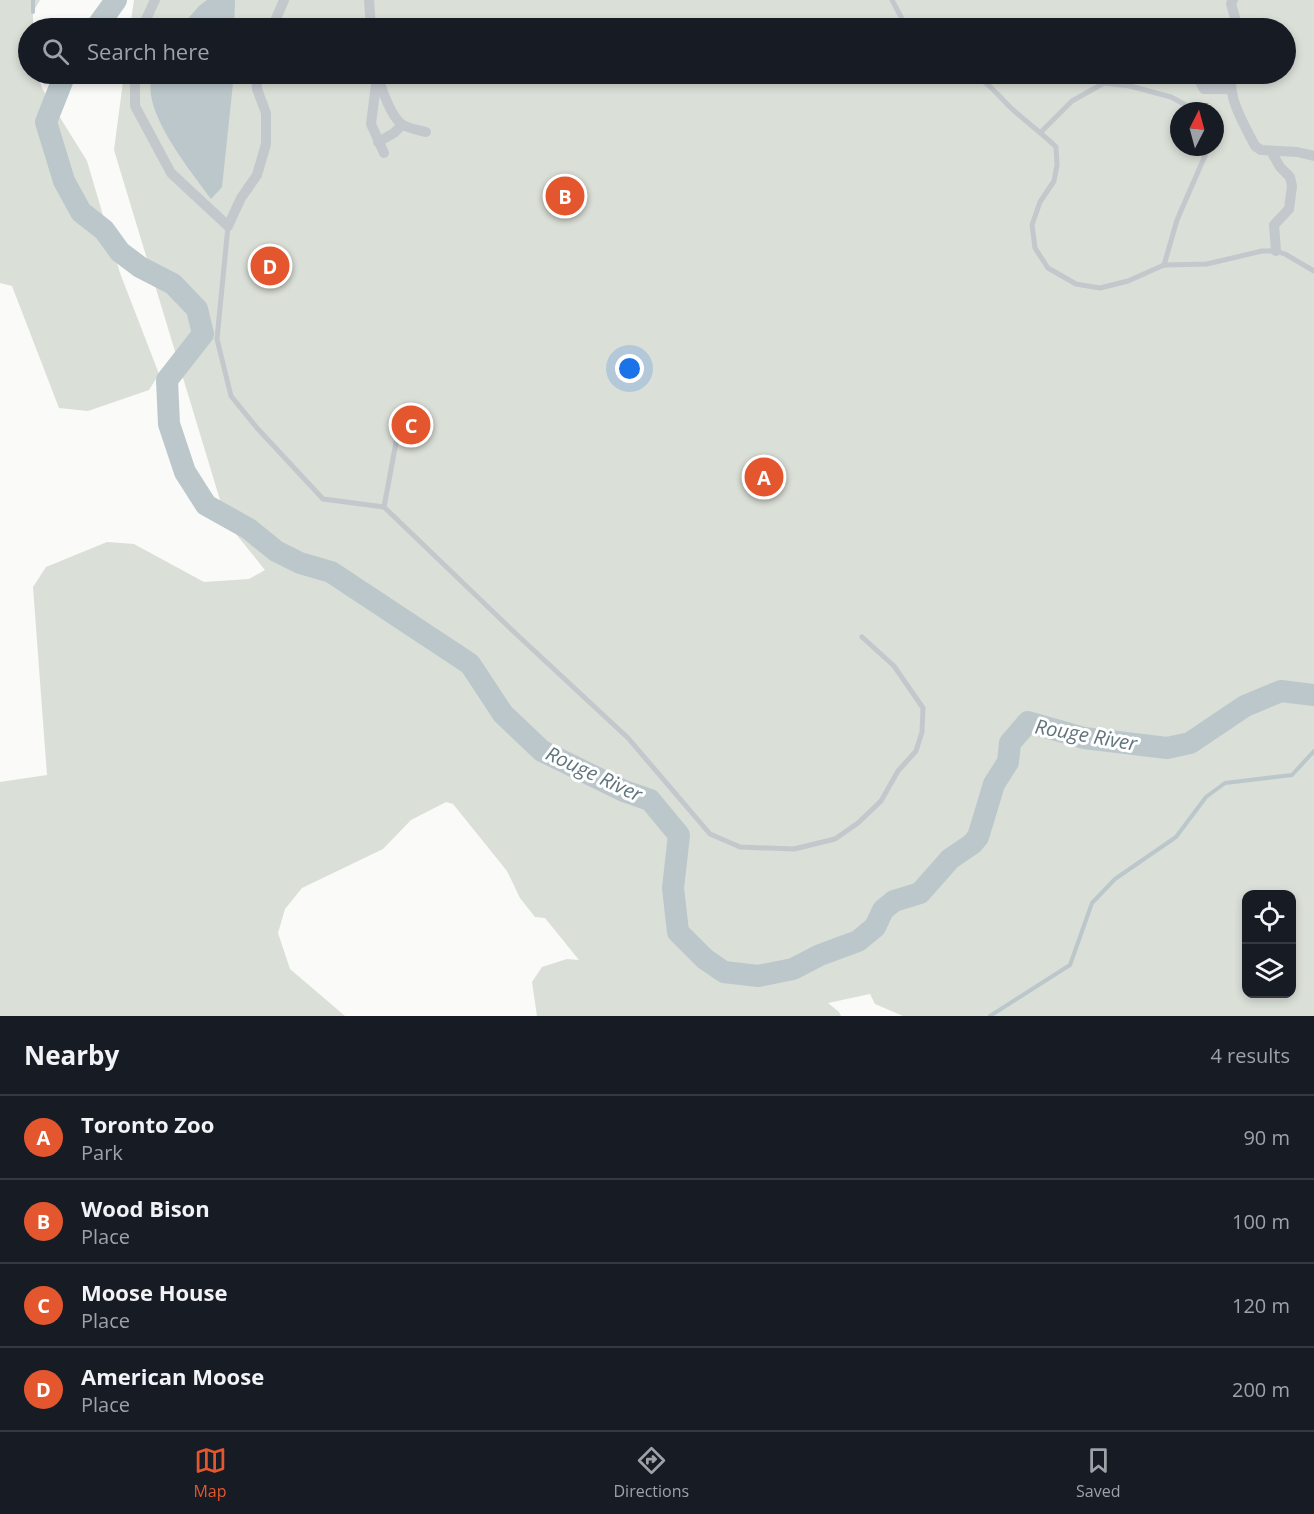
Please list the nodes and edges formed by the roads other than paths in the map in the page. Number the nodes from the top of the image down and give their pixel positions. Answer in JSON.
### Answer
{"nodes":[{"id":1,"x":155,"y":0,"type":"edge"},
{"id":2,"x":284,"y":0,"type":"edge"},
{"id":3,"x":369,"y":0,"type":"edge"},
{"id":4,"x":892,"y":0,"type":"edge"},
{"id":5,"x":1233,"y":0,"type":"edge"},
{"id":6,"x":147,"y":18,"type":"edge"},
{"id":7,"x":276,"y":18,"type":"edge"},
{"id":8,"x":370,"y":18,"type":"edge"},
{"id":9,"x":902,"y":18,"type":"edge"},
{"id":10,"x":1235,"y":18,"type":"edge"},
{"id":11,"x":135,"y":84,"type":"edge"},
{"id":12,"x":257,"y":84,"type":"edge"},
{"id":13,"x":376,"y":84,"type":"edge"},
{"id":14,"x":380,"y":84,"type":"edge"},
{"id":15,"x":990,"y":84,"type":"edge"},
{"id":16,"x":1102,"y":84,"type":"edge"},
{"id":17,"x":1113,"y":84,"type":"edge"},
{"id":18,"x":1201,"y":84,"type":"edge"},
{"id":19,"x":1231,"y":84,"type":"edge"},
{"id":20,"x":1230,"y":89,"type":"junction"},
{"id":21,"x":1180,"y":102,"type":"edge"},
{"id":22,"x":402,"y":125,"type":"junction"},
{"id":23,"x":426,"y":132,"type":"dead end"},
{"id":24,"x":1041,"y":132,"type":"junction"},
{"id":25,"x":378,"y":142,"type":"junction"},
{"id":26,"x":1271,"y":151,"type":"junction"},
{"id":27,"x":384,"y":153,"type":"dead end"},
{"id":28,"x":1205,"y":156,"type":"edge"},
{"id":29,"x":1314,"y":156,"type":"edge"},
{"id":30,"x":228,"y":226,"type":"junction"},
{"id":31,"x":1276,"y":251,"type":"junction"},
{"id":32,"x":1164,"y":265,"type":"junction"},
{"id":33,"x":1314,"y":271,"type":"edge"},
{"id":34,"x":397,"y":437,"type":"dead end"},
{"id":35,"x":384,"y":507,"type":"junction"},
{"id":36,"x":862,"y":637,"type":"dead end"}],
"edges":[{"from":1,"to":6,"type":"street"},
{"from":2,"to":7,"type":"street"},
{"from":3,"to":8,"type":"street"},
{"from":4,"to":9,"type":"lane"},
{"from":5,"to":10,"type":"street"},
{"from":11,"to":30,"type":"street"},
{"from":12,"to":30,"type":"street"},
{"from":13,"to":25,"type":"street"},
{"from":14,"to":22,"type":"street"},
{"from":15,"to":24,"type":"lane"},
{"from":16,"to":24,"type":"lane"},
{"from":17,"to":21,"type":"lane"},
{"from":18,"to":20,"type":"street"},
{"from":19,"to":20,"type":"street"},
{"from":20,"to":26,"type":"street"},
{"from":22,"to":23,"type":"street"},
{"from":22,"to":25,"type":"street"},
{"from":24,"to":32,"type":"lane"},
{"from":25,"to":27,"type":"street"},
{"from":26,"to":29,"type":"street"},
{"from":26,"to":31,"type":"street"},
{"from":28,"to":32,"type":"lane"},
{"from":30,"to":35,"type":"lane"},
{"from":31,"to":32,"type":"lane"},
{"from":31,"to":33,"type":"lane"},
{"from":34,"to":35,"type":"lane"},
{"from":35,"to":36,"type":"lane"}]}
